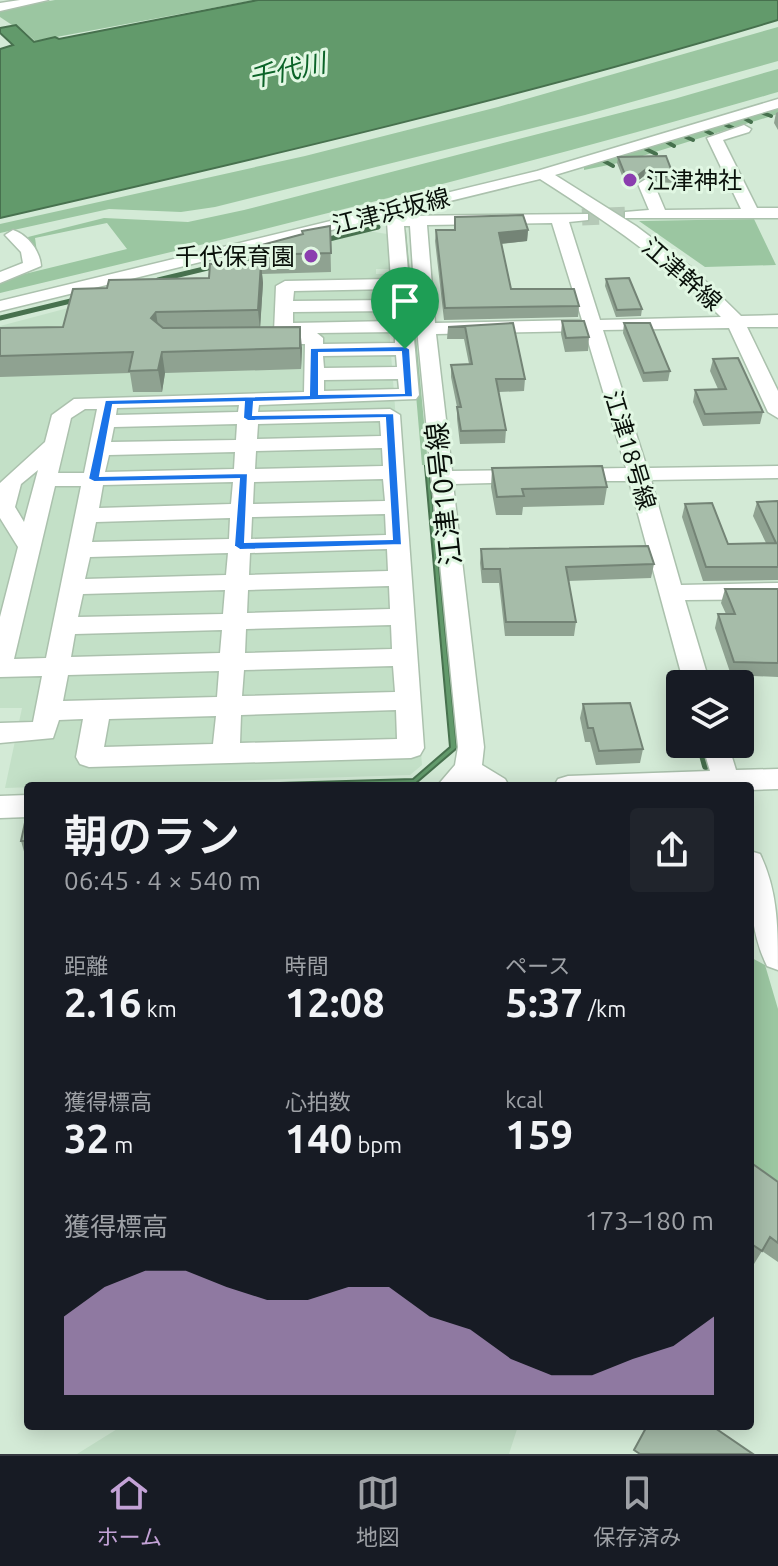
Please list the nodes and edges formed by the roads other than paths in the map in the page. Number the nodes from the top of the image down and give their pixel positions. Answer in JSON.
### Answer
{"nodes":[{"id":1,"x":42,"y":0,"type":"edge"},
{"id":2,"x":0,"y":7,"type":"edge"},
{"id":3,"x":778,"y":100,"type":"edge"},
{"id":4,"x":778,"y":119,"type":"edge"},
{"id":5,"x":542,"y":174,"type":"junction"},
{"id":6,"x":646,"y":184,"type":"dead end"},
{"id":7,"x":751,"y":213,"type":"junction"},
{"id":8,"x":778,"y":213,"type":"edge"},
{"id":9,"x":631,"y":215,"type":"tunnel mouth"},
{"id":10,"x":659,"y":215,"type":"junction"},
{"id":11,"x":559,"y":217,"type":"junction"},
{"id":12,"x":582,"y":217,"type":"tunnel mouth"},
{"id":13,"x":418,"y":220,"type":"junction"},
{"id":14,"x":395,"y":222,"type":"junction"},
{"id":15,"x":13,"y":235,"type":"dead end"},
{"id":16,"x":160,"y":268,"type":"junction"},
{"id":17,"x":0,"y":278,"type":"edge"},
{"id":18,"x":400,"y":284,"type":"junction"},
{"id":19,"x":0,"y":299,"type":"edge"},
{"id":20,"x":401,"y":305,"type":"junction"},
{"id":21,"x":0,"y":306,"type":"edge"},
{"id":22,"x":284,"y":307,"type":"junction"},
{"id":23,"x":735,"y":321,"type":"junction"},
{"id":24,"x":778,"y":321,"type":"edge"},
{"id":25,"x":592,"y":325,"type":"junction"},
{"id":26,"x":403,"y":326,"type":"junction"},
{"id":27,"x":426,"y":329,"type":"junction"},
{"id":28,"x":283,"y":333,"type":"junction"},
{"id":29,"x":239,"y":339,"type":"edge"},
{"id":30,"x":405,"y":349,"type":"junction"},
{"id":31,"x":314,"y":350,"type":"junction"},
{"id":32,"x":407,"y":373,"type":"junction"},
{"id":33,"x":314,"y":374,"type":"junction"},
{"id":34,"x":314,"y":397,"type":"junction"},
{"id":35,"x":201,"y":400,"type":"junction"},
{"id":36,"x":81,"y":403,"type":"junction"},
{"id":37,"x":248,"y":408,"type":"junction"},
{"id":38,"x":107,"y":412,"type":"junction"},
{"id":39,"x":778,"y":412,"type":"edge"},
{"id":40,"x":392,"y":442,"type":"junction"},
{"id":41,"x":56,"y":443,"type":"junction"},
{"id":42,"x":246,"y":445,"type":"junction"},
{"id":43,"x":99,"y":449,"type":"junction"},
{"id":44,"x":394,"y":472,"type":"junction"},
{"id":45,"x":778,"y":472,"type":"edge"},
{"id":46,"x":638,"y":473,"type":"junction"},
{"id":47,"x":244,"y":475,"type":"junction"},
{"id":48,"x":442,"y":478,"type":"junction"},
{"id":49,"x":94,"y":479,"type":"junction"},
{"id":50,"x":47,"y":480,"type":"junction"},
{"id":51,"x":396,"y":507,"type":"junction"},
{"id":52,"x":242,"y":511,"type":"junction"},
{"id":53,"x":87,"y":515,"type":"junction"},
{"id":54,"x":398,"y":542,"type":"junction"},
{"id":55,"x":240,"y":546,"type":"junction"},
{"id":56,"x":30,"y":548,"type":"junction"},
{"id":57,"x":80,"y":550,"type":"junction"},
{"id":58,"x":401,"y":578,"type":"junction"},
{"id":59,"x":238,"y":582,"type":"junction"},
{"id":60,"x":72,"y":587,"type":"junction"},
{"id":61,"x":778,"y":591,"type":"edge"},
{"id":62,"x":670,"y":593,"type":"junction"},
{"id":63,"x":403,"y":617,"type":"junction"},
{"id":64,"x":235,"y":621,"type":"junction"},
{"id":65,"x":65,"y":626,"type":"junction"},
{"id":66,"x":405,"y":657,"type":"junction"},
{"id":67,"x":232,"y":662,"type":"junction"},
{"id":68,"x":0,"y":667,"type":"edge"},
{"id":69,"x":56,"y":667,"type":"junction"},
{"id":70,"x":693,"y":670,"type":"edge"},
{"id":71,"x":408,"y":701,"type":"junction"},
{"id":72,"x":229,"y":706,"type":"junction"},
{"id":73,"x":98,"y":709,"type":"junction"},
{"id":74,"x":48,"y":711,"type":"junction"},
{"id":75,"x":0,"y":733,"type":"edge"},
{"id":76,"x":226,"y":753,"type":"junction"},
{"id":77,"x":719,"y":758,"type":"edge"},
{"id":78,"x":459,"y":777,"type":"edge"},
{"id":79,"x":778,"y":779,"type":"edge"},
{"id":80,"x":479,"y":782,"type":"edge"},
{"id":81,"x":727,"y":782,"type":"edge"},
{"id":82,"x":740,"y":782,"type":"edge"},
{"id":83,"x":24,"y":806,"type":"edge"},
{"id":84,"x":0,"y":807,"type":"edge"},
{"id":85,"x":754,"y":883,"type":"edge"},
{"id":86,"x":767,"y":950,"type":"edge"}],
"edges":[{"from":1,"to":2,"type":"street"},
{"from":3,"to":5,"type":"street","name":"江津浜坂線"},
{"from":3,"to":19,"type":"street"},
{"from":4,"to":7,"type":"street"},
{"from":5,"to":16,"type":"street","name":"江津浜坂線"},
{"from":5,"to":23,"type":"street","name":"江津幹線"},
{"from":6,"to":10,"type":"street"},
{"from":7,"to":8,"type":"street"},
{"from":7,"to":10,"type":"street"},
{"from":9,"to":10,"type":"street"},
{"from":11,"to":12,"type":"street"},
{"from":11,"to":13,"type":"street"},
{"from":11,"to":25,"type":"street","name":"江津18号線"},
{"from":13,"to":14,"type":"street"},
{"from":13,"to":27,"type":"street","name":"江津10号線"},
{"from":14,"to":16,"type":"street"},
{"from":14,"to":18,"type":"street"},
{"from":15,"to":17,"type":"street"},
{"from":16,"to":21,"type":"street","name":"江津浜坂線"},
{"from":18,"to":20,"type":"street"},
{"from":18,"to":22,"type":"street"},
{"from":20,"to":22,"type":"street"},
{"from":20,"to":26,"type":"street"},
{"from":22,"to":28,"type":"street"},
{"from":23,"to":24,"type":"street"},
{"from":23,"to":25,"type":"street"},
{"from":23,"to":39,"type":"street","name":"江津幹線"},
{"from":25,"to":27,"type":"street"},
{"from":25,"to":46,"type":"street","name":"江津18号線"},
{"from":26,"to":28,"type":"street"},
{"from":26,"to":30,"type":"street"},
{"from":27,"to":48,"type":"street","name":"江津10号線"},
{"from":28,"to":29,"type":"street"},
{"from":28,"to":31,"type":"street"},
{"from":30,"to":31,"type":"street"},
{"from":30,"to":32,"type":"street"},
{"from":31,"to":33,"type":"street"},
{"from":32,"to":33,"type":"street"},
{"from":32,"to":34,"type":"street"},
{"from":33,"to":34,"type":"street"},
{"from":34,"to":37,"type":"street"},
{"from":35,"to":36,"type":"street"},
{"from":35,"to":37,"type":"street"},
{"from":35,"to":38,"type":"street"},
{"from":36,"to":38,"type":"street"},
{"from":36,"to":41,"type":"street"},
{"from":37,"to":38,"type":"street"},
{"from":37,"to":40,"type":"street"},
{"from":37,"to":42,"type":"street"},
{"from":38,"to":43,"type":"street"},
{"from":40,"to":42,"type":"street"},
{"from":40,"to":44,"type":"street"},
{"from":41,"to":50,"type":"street"},
{"from":41,"to":56,"type":"street"},
{"from":42,"to":43,"type":"street"},
{"from":42,"to":47,"type":"street"},
{"from":43,"to":49,"type":"street"},
{"from":44,"to":47,"type":"street"},
{"from":44,"to":51,"type":"street"},
{"from":45,"to":46,"type":"street"},
{"from":46,"to":48,"type":"street"},
{"from":46,"to":62,"type":"street","name":"江津18号線"},
{"from":47,"to":49,"type":"street"},
{"from":47,"to":52,"type":"street"},
{"from":48,"to":78,"type":"street","name":"江津10号線"},
{"from":49,"to":50,"type":"street"},
{"from":49,"to":53,"type":"street"},
{"from":50,"to":56,"type":"street"},
{"from":51,"to":52,"type":"street"},
{"from":51,"to":54,"type":"street"},
{"from":52,"to":53,"type":"street"},
{"from":52,"to":55,"type":"street"},
{"from":53,"to":57,"type":"street"},
{"from":54,"to":55,"type":"street"},
{"from":54,"to":58,"type":"street"},
{"from":55,"to":57,"type":"street"},
{"from":55,"to":59,"type":"street"},
{"from":56,"to":68,"type":"street"},
{"from":57,"to":60,"type":"street"},
{"from":58,"to":59,"type":"street"},
{"from":58,"to":63,"type":"street"},
{"from":59,"to":60,"type":"street"},
{"from":59,"to":64,"type":"street"},
{"from":60,"to":65,"type":"street"},
{"from":61,"to":62,"type":"street"},
{"from":62,"to":70,"type":"street","name":"江津18号線"},
{"from":63,"to":64,"type":"street"},
{"from":63,"to":66,"type":"street"},
{"from":64,"to":65,"type":"street"},
{"from":64,"to":67,"type":"street"},
{"from":65,"to":69,"type":"street"},
{"from":66,"to":67,"type":"street"},
{"from":66,"to":71,"type":"street"},
{"from":67,"to":69,"type":"street"},
{"from":67,"to":72,"type":"street"},
{"from":68,"to":69,"type":"street"},
{"from":69,"to":74,"type":"street"},
{"from":71,"to":72,"type":"street"},
{"from":71,"to":76,"type":"street"},
{"from":72,"to":73,"type":"street"},
{"from":72,"to":76,"type":"street"},
{"from":73,"to":74,"type":"street"},
{"from":73,"to":76,"type":"street"},
{"from":74,"to":75,"type":"street"},
{"from":77,"to":81,"type":"street"},
{"from":78,"to":80,"type":"street"},
{"from":79,"to":82,"type":"street"},
{"from":83,"to":84,"type":"street"},
{"from":85,"to":86,"type":"street"}]}
